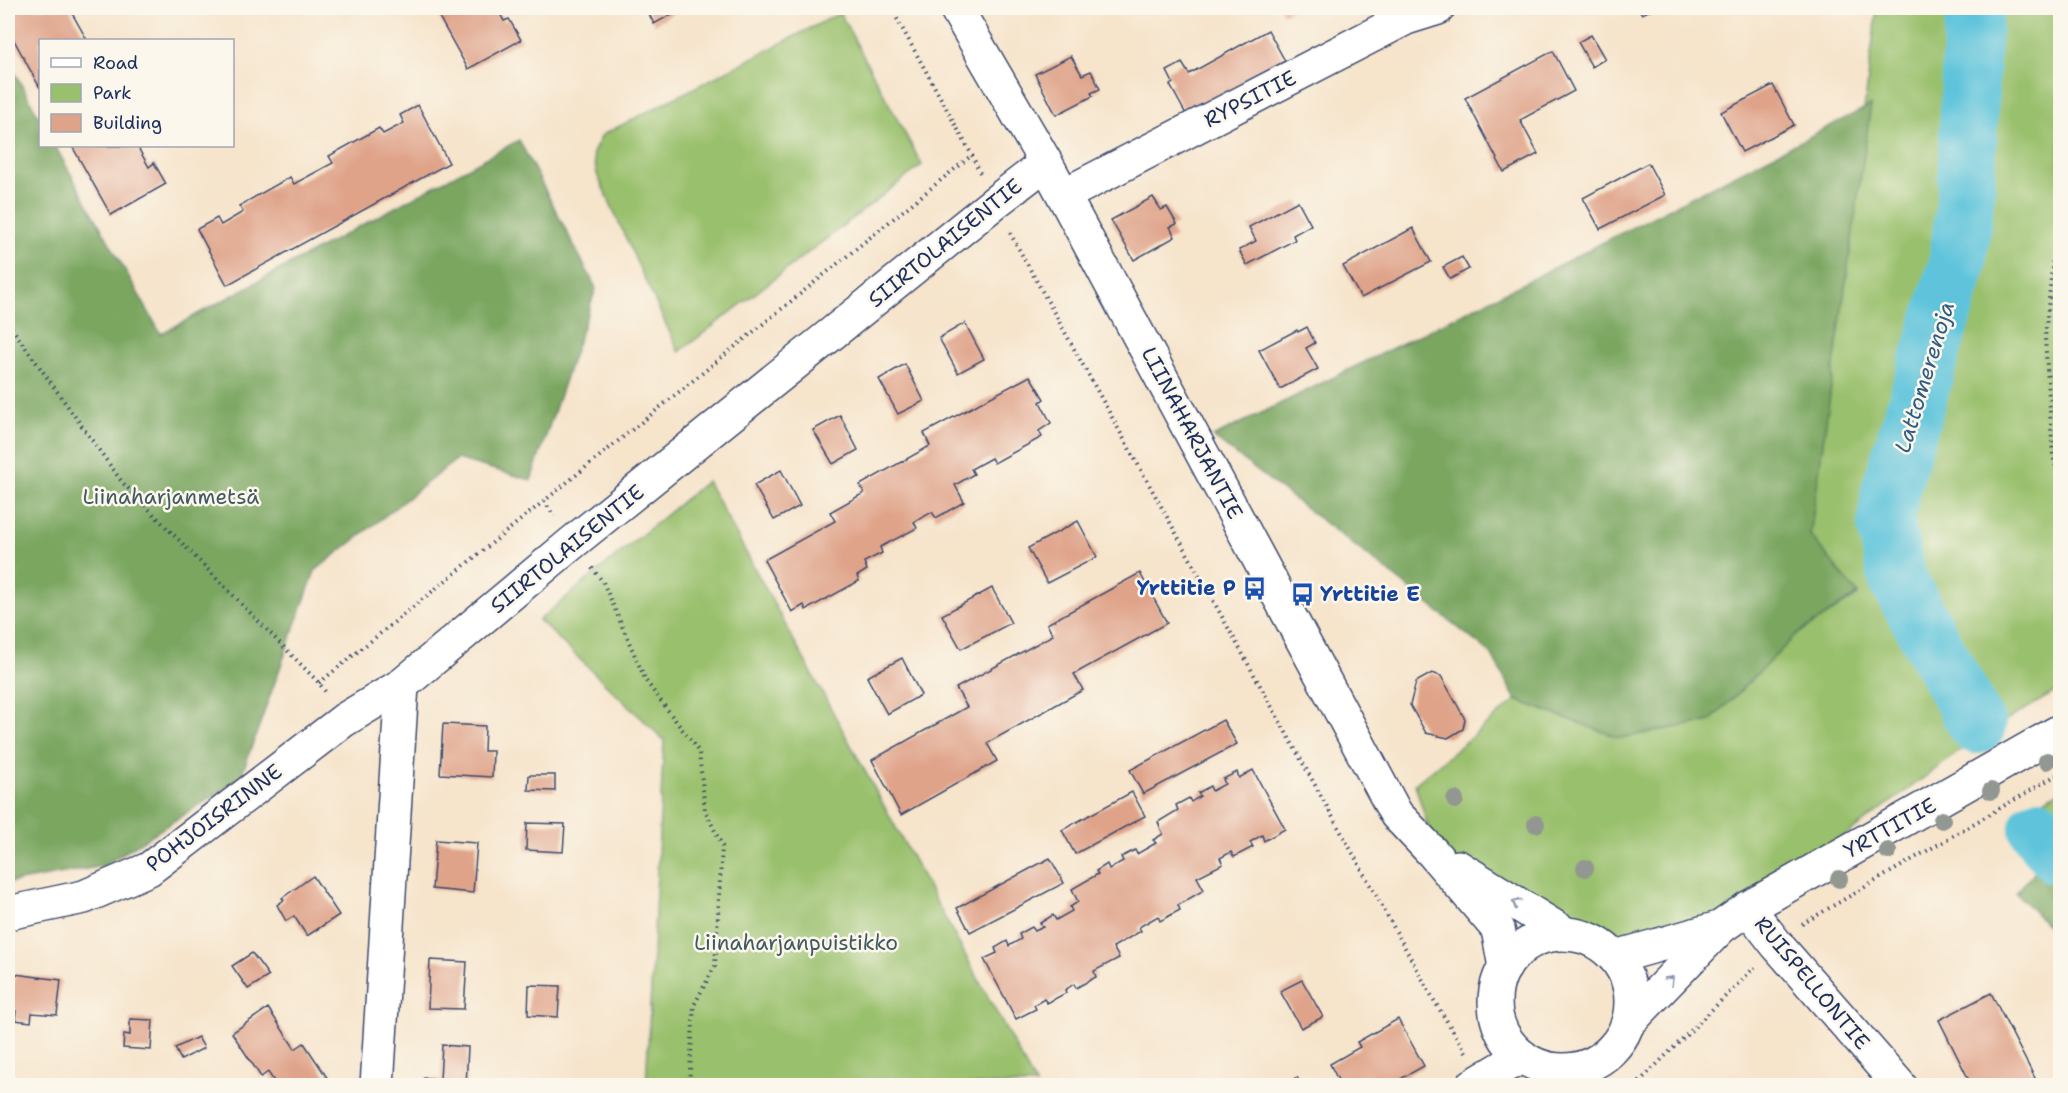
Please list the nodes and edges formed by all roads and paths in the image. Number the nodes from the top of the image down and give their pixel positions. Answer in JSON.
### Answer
{"nodes":[{"id":1,"x":891,"y":8,"type":"edge"},
{"id":2,"x":956,"y":8,"type":"edge"},
{"id":3,"x":1438,"y":8,"type":"edge"},
{"id":4,"x":972,"y":155,"type":"junction"},
{"id":5,"x":1046,"y":163,"type":"junction"},
{"id":6,"x":1064,"y":195,"type":"junction"},
{"id":7,"x":994,"y":203,"type":"junction"},
{"id":8,"x":2061,"y":208,"type":"edge"},
{"id":9,"x":8,"y":323,"type":"edge"},
{"id":10,"x":2061,"y":481,"type":"edge"},
{"id":11,"x":544,"y":501,"type":"junction"},
{"id":12,"x":572,"y":543,"type":"junction"},
{"id":13,"x":319,"y":683,"type":"junction"},
{"id":14,"x":402,"y":685,"type":"junction"},
{"id":15,"x":344,"y":720,"type":"junction"},
{"id":16,"x":2061,"y":731,"type":"edge"},
{"id":17,"x":2061,"y":773,"type":"edge"},
{"id":18,"x":1433,"y":853,"type":"junction"},
{"id":19,"x":1748,"y":908,"type":"junction"},
{"id":20,"x":8,"y":913,"type":"edge"},
{"id":21,"x":1721,"y":927,"type":"junction"},
{"id":22,"x":1566,"y":934,"type":"junction"},
{"id":23,"x":1777,"y":945,"type":"junction"},
{"id":24,"x":1616,"y":957,"type":"junction"},
{"id":25,"x":1505,"y":967,"type":"junction"},
{"id":26,"x":1629,"y":1022,"type":"junction"},
{"id":27,"x":1535,"y":1069,"type":"edge"},
{"id":28,"x":1599,"y":1072,"type":"edge"},
{"id":29,"x":1477,"y":1082,"type":"edge"},
{"id":30,"x":377,"y":1086,"type":"edge"},
{"id":31,"x":688,"y":1086,"type":"edge"},
{"id":32,"x":1635,"y":1086,"type":"edge"},
{"id":33,"x":1900,"y":1086,"type":"edge"}],
"edges":[{"from":1,"to":4,"type":"path"},
{"from":2,"to":5,"type":"street","name":"LIINAHARJANTIE"},
{"from":3,"to":6,"type":"street","name":"RYPSITIE"},
{"from":4,"to":7,"type":"path"},
{"from":4,"to":11,"type":"path"},
{"from":5,"to":6,"type":"street","name":"LIINAHARJANTIE"},
{"from":5,"to":7,"type":"street","name":"SIIRTOLAISENTIE"},
{"from":6,"to":18,"type":"street","name":"LIINAHARJANTIE"},
{"from":7,"to":12,"type":"street","name":"SIIRTOLAISENTIE"},
{"from":7,"to":29,"type":"path"},
{"from":8,"to":10,"type":"path"},
{"from":9,"to":13,"type":"path"},
{"from":11,"to":12,"type":"path"},
{"from":11,"to":13,"type":"path"},
{"from":12,"to":14,"type":"street","name":"SIIRTOLAISENTIE"},
{"from":12,"to":31,"type":"path"},
{"from":13,"to":15,"type":"path"},
{"from":14,"to":15,"type":"street","name":"POHJOISRINNE"},
{"from":14,"to":30,"type":"street"},
{"from":15,"to":20,"type":"street","name":"POHJOISRINNE"},
{"from":16,"to":19,"type":"street","name":"YRTTITIE"},
{"from":17,"to":23,"type":"path"},
{"from":22,"to":18,"type":"street","name":"LIINAHARJANTIE","one_way":true},
{"from":18,"to":25,"type":"street","name":"LIINAHARJANTIE"},
{"from":19,"to":21,"type":"street","name":"YRTTITIE"},
{"from":19,"to":23,"type":"street","name":"RUISPELLONTIE"},
{"from":21,"to":24,"type":"street","name":"YRTTITIE"},
{"from":26,"to":21,"type":"street","name":"YRTTITIE","one_way":true},
{"from":22,"to":24,"type":"street"},
{"from":22,"to":25,"type":"street"},
{"from":23,"to":32,"type":"path"},
{"from":23,"to":33,"type":"street","name":"RUISPELLONTIE"},
{"from":24,"to":26,"type":"street"},
{"from":25,"to":27,"type":"street"},
{"from":26,"to":28,"type":"street"},
{"from":27,"to":28,"type":"street"},
{"from":27,"to":29,"type":"street"}]}
